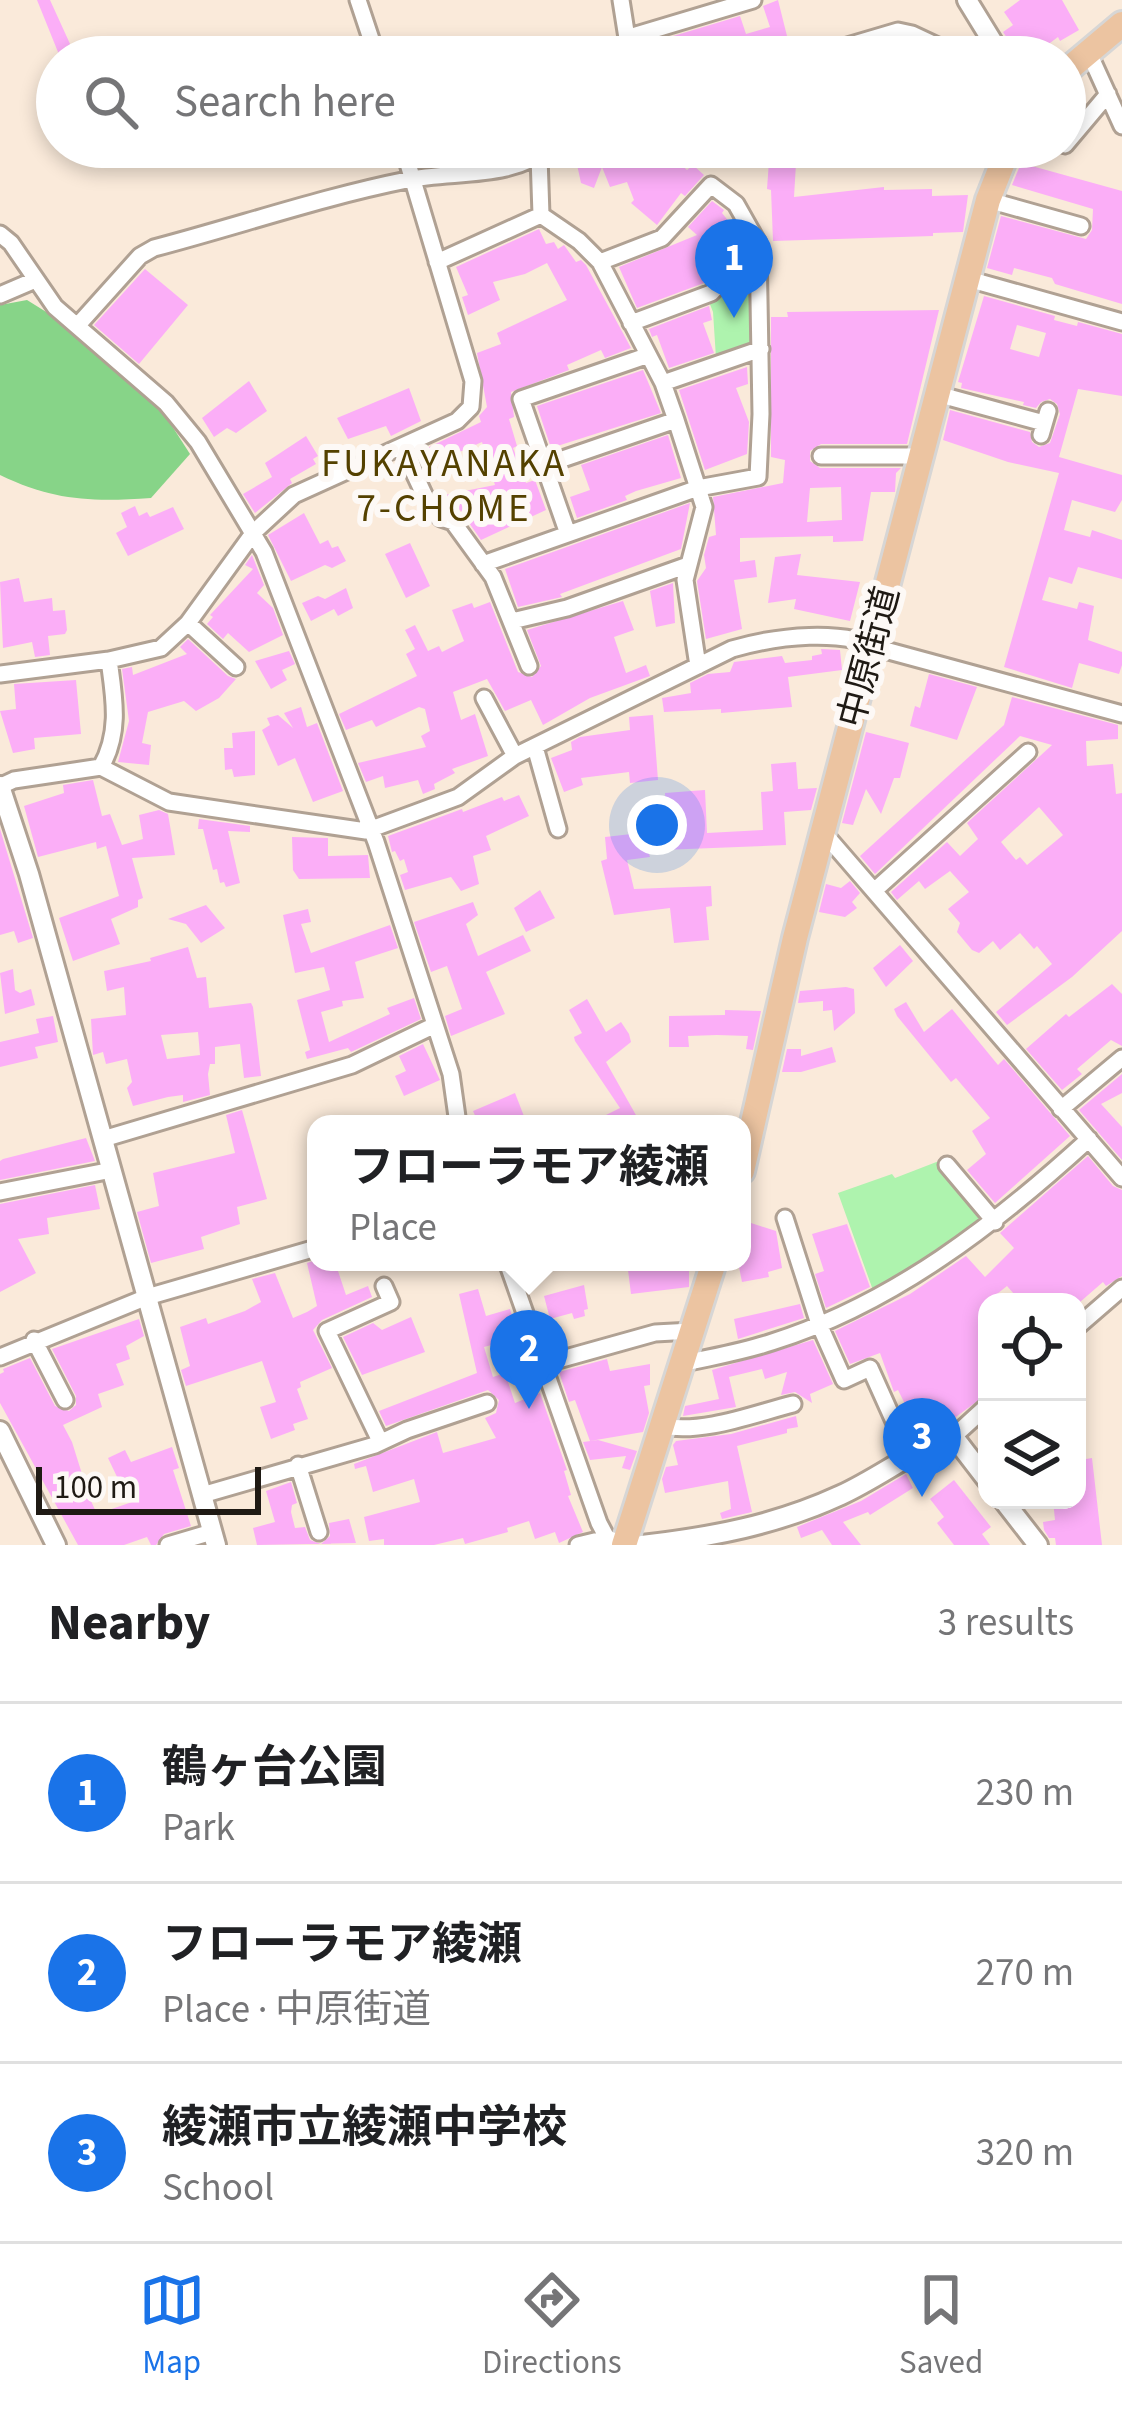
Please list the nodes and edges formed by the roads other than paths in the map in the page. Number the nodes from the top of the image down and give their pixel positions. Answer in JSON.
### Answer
{"nodes":[{"id":1,"x":358,"y":0,"type":"edge"},
{"id":2,"x":621,"y":0,"type":"edge"},
{"id":3,"x":753,"y":0,"type":"edge"},
{"id":4,"x":967,"y":0,"type":"edge"},
{"id":5,"x":1122,"y":24,"type":"edge"},
{"id":6,"x":370,"y":36,"type":"edge"},
{"id":7,"x":626,"y":36,"type":"edge"},
{"id":8,"x":633,"y":36,"type":"edge"},
{"id":9,"x":873,"y":36,"type":"edge"},
{"id":10,"x":916,"y":36,"type":"edge"},
{"id":11,"x":990,"y":36,"type":"edge"},
{"id":12,"x":1088,"y":50,"type":"joint"},
{"id":13,"x":1108,"y":94,"type":"junction"},
{"id":14,"x":1086,"y":120,"type":"edge"},
{"id":15,"x":1122,"y":127,"type":"edge"},
{"id":16,"x":409,"y":168,"type":"edge"},
{"id":17,"x":492,"y":168,"type":"edge"},
{"id":18,"x":544,"y":168,"type":"edge"},
{"id":19,"x":1001,"y":168,"type":"edge"},
{"id":20,"x":412,"y":178,"type":"junction"},
{"id":21,"x":988,"y":200,"type":"junction"},
{"id":22,"x":541,"y":215,"type":"junction"},
{"id":23,"x":1081,"y":226,"type":"dead end"},
{"id":24,"x":0,"y":234,"type":"edge"},
{"id":25,"x":758,"y":243,"type":"junction"},
{"id":26,"x":437,"y":262,"type":"junction"},
{"id":27,"x":600,"y":262,"type":"junction"},
{"id":28,"x":968,"y":279,"type":"junction"},
{"id":29,"x":34,"y":280,"type":"junction"},
{"id":30,"x":0,"y":295,"type":"edge"},
{"id":31,"x":631,"y":322,"type":"junction"},
{"id":32,"x":1122,"y":322,"type":"edge"},
{"id":33,"x":78,"y":325,"type":"junction"},
{"id":34,"x":761,"y":349,"type":"junction"},
{"id":35,"x":646,"y":356,"type":"junction"},
{"id":36,"x":663,"y":383,"type":"junction"},
{"id":37,"x":938,"y":394,"type":"junction"},
{"id":38,"x":676,"y":420,"type":"junction"},
{"id":39,"x":1044,"y":423,"type":"dead end"},
{"id":40,"x":402,"y":448,"type":"junction"},
{"id":41,"x":821,"y":456,"type":"dead end"},
{"id":42,"x":922,"y":456,"type":"junction"},
{"id":43,"x":544,"y":465,"type":"junction"},
{"id":44,"x":698,"y":488,"type":"junction"},
{"id":45,"x":567,"y":531,"type":"junction"},
{"id":46,"x":254,"y":532,"type":"junction"},
{"id":47,"x":483,"y":564,"type":"junction"},
{"id":48,"x":688,"y":565,"type":"junction"},
{"id":49,"x":512,"y":621,"type":"junction"},
{"id":50,"x":188,"y":623,"type":"junction"},
{"id":51,"x":872,"y":643,"type":"junction"},
{"id":52,"x":109,"y":660,"type":"junction"},
{"id":53,"x":529,"y":666,"type":"dead end"},
{"id":54,"x":698,"y":666,"type":"junction"},
{"id":55,"x":236,"y":667,"type":"dead end"},
{"id":56,"x":0,"y":674,"type":"edge"},
{"id":57,"x":484,"y":698,"type":"dead end"},
{"id":58,"x":1122,"y":714,"type":"edge"},
{"id":59,"x":535,"y":747,"type":"junction"},
{"id":60,"x":1028,"y":752,"type":"dead end"},
{"id":61,"x":515,"y":756,"type":"junction"},
{"id":62,"x":101,"y":766,"type":"junction"},
{"id":63,"x":0,"y":786,"type":"edge"},
{"id":64,"x":558,"y":829,"type":"dead end"},
{"id":65,"x":371,"y":830,"type":"junction"},
{"id":66,"x":824,"y":832,"type":"junction"},
{"id":67,"x":874,"y":891,"type":"junction"},
{"id":68,"x":435,"y":1024,"type":"junction"},
{"id":69,"x":1122,"y":1058,"type":"edge"},
{"id":70,"x":1061,"y":1108,"type":"junction"},
{"id":71,"x":457,"y":1115,"type":"edge"},
{"id":72,"x":751,"y":1134,"type":"edge"},
{"id":73,"x":103,"y":1139,"type":"junction"},
{"id":74,"x":1089,"y":1139,"type":"junction"},
{"id":75,"x":946,"y":1165,"type":"dead end"},
{"id":76,"x":112,"y":1170,"type":"junction"},
{"id":77,"x":1122,"y":1178,"type":"edge"},
{"id":78,"x":0,"y":1192,"type":"edge"},
{"id":79,"x":784,"y":1218,"type":"dead end"},
{"id":80,"x":995,"y":1222,"type":"junction"},
{"id":81,"x":307,"y":1251,"type":"edge"},
{"id":82,"x":510,"y":1271,"type":"edge"},
{"id":83,"x":711,"y":1271,"type":"edge"},
{"id":84,"x":384,"y":1286,"type":"dead end"},
{"id":85,"x":1122,"y":1288,"type":"edge"},
{"id":86,"x":147,"y":1297,"type":"junction"},
{"id":87,"x":1086,"y":1320,"type":"edge"},
{"id":88,"x":819,"y":1324,"type":"junction"},
{"id":89,"x":692,"y":1331,"type":"junction"},
{"id":90,"x":34,"y":1340,"type":"junction"},
{"id":91,"x":0,"y":1357,"type":"edge"},
{"id":92,"x":544,"y":1364,"type":"junction"},
{"id":93,"x":681,"y":1364,"type":"junction"},
{"id":94,"x":65,"y":1400,"type":"dead end"},
{"id":95,"x":487,"y":1403,"type":"dead end"},
{"id":96,"x":793,"y":1404,"type":"dead end"},
{"id":97,"x":978,"y":1414,"type":"edge"},
{"id":98,"x":662,"y":1426,"type":"junction"},
{"id":99,"x":0,"y":1431,"type":"edge"},
{"id":100,"x":952,"y":1438,"type":"junction"},
{"id":101,"x":380,"y":1441,"type":"junction"},
{"id":102,"x":910,"y":1457,"type":"junction"},
{"id":103,"x":298,"y":1466,"type":"junction"},
{"id":104,"x":978,"y":1469,"type":"edge"},
{"id":105,"x":202,"y":1495,"type":"junction"},
{"id":106,"x":1010,"y":1509,"type":"edge"},
{"id":107,"x":319,"y":1532,"type":"dead end"},
{"id":108,"x":214,"y":1539,"type":"edge"},
{"id":109,"x":626,"y":1543,"type":"edge"},
{"id":110,"x":56,"y":1545,"type":"edge"},
{"id":111,"x":168,"y":1545,"type":"edge"},
{"id":112,"x":578,"y":1545,"type":"edge"},
{"id":113,"x":1037,"y":1545,"type":"edge"}],
"edges":[{"from":1,"to":6,"type":"street"},
{"from":2,"to":7,"type":"street"},
{"from":3,"to":8,"type":"street"},
{"from":4,"to":11,"type":"street"},
{"from":5,"to":12,"type":"main road"},
{"from":9,"to":10,"type":"street"},
{"from":12,"to":13,"type":"street"},
{"from":13,"to":14,"type":"street"},
{"from":13,"to":15,"type":"street"},
{"from":16,"to":20,"type":"street"},
{"from":17,"to":20,"type":"street"},
{"from":18,"to":22,"type":"street"},
{"from":19,"to":21,"type":"main road","name":"中原街道"},
{"from":20,"to":26,"type":"street"},
{"from":20,"to":33,"type":"street"},
{"from":21,"to":23,"type":"street"},
{"from":21,"to":28,"type":"main road","name":"中原街道"},
{"from":22,"to":26,"type":"street"},
{"from":22,"to":27,"type":"street"},
{"from":24,"to":29,"type":"street"},
{"from":25,"to":27,"type":"street"},
{"from":25,"to":31,"type":"street"},
{"from":25,"to":34,"type":"street"},
{"from":26,"to":40,"type":"street"},
{"from":27,"to":31,"type":"street"},
{"from":28,"to":32,"type":"street"},
{"from":28,"to":37,"type":"main road","name":"中原街道"},
{"from":29,"to":30,"type":"street"},
{"from":29,"to":33,"type":"street"},
{"from":31,"to":35,"type":"street"},
{"from":33,"to":46,"type":"street"},
{"from":34,"to":36,"type":"street"},
{"from":34,"to":44,"type":"street"},
{"from":35,"to":36,"type":"street"},
{"from":35,"to":43,"type":"street"},
{"from":36,"to":38,"type":"street"},
{"from":37,"to":39,"type":"street"},
{"from":37,"to":42,"type":"main road","name":"中原街道"},
{"from":38,"to":43,"type":"street"},
{"from":38,"to":44,"type":"street"},
{"from":40,"to":46,"type":"street"},
{"from":40,"to":47,"type":"street"},
{"from":41,"to":42,"type":"street"},
{"from":42,"to":51,"type":"main road","name":"中原街道"},
{"from":43,"to":45,"type":"street"},
{"from":44,"to":45,"type":"street"},
{"from":44,"to":48,"type":"street"},
{"from":45,"to":47,"type":"street"},
{"from":46,"to":50,"type":"street"},
{"from":46,"to":65,"type":"street"},
{"from":47,"to":49,"type":"street"},
{"from":48,"to":49,"type":"street"},
{"from":48,"to":54,"type":"street"},
{"from":49,"to":53,"type":"street"},
{"from":50,"to":52,"type":"street"},
{"from":50,"to":55,"type":"street"},
{"from":51,"to":54,"type":"street"},
{"from":51,"to":58,"type":"street"},
{"from":51,"to":66,"type":"main road","name":"中原街道"},
{"from":52,"to":56,"type":"street"},
{"from":52,"to":62,"type":"street"},
{"from":54,"to":59,"type":"street"},
{"from":57,"to":61,"type":"street"},
{"from":59,"to":61,"type":"street"},
{"from":59,"to":64,"type":"street"},
{"from":60,"to":67,"type":"street"},
{"from":61,"to":65,"type":"street"},
{"from":62,"to":63,"type":"street"},
{"from":62,"to":65,"type":"street"},
{"from":63,"to":73,"type":"street"},
{"from":65,"to":68,"type":"street"},
{"from":66,"to":67,"type":"street"},
{"from":66,"to":72,"type":"main road","name":"中原街道"},
{"from":67,"to":70,"type":"street"},
{"from":68,"to":71,"type":"street"},
{"from":68,"to":73,"type":"street"},
{"from":69,"to":70,"type":"street"},
{"from":70,"to":74,"type":"street"},
{"from":73,"to":76,"type":"street"},
{"from":74,"to":77,"type":"street"},
{"from":74,"to":80,"type":"street"},
{"from":75,"to":80,"type":"street"},
{"from":76,"to":78,"type":"street"},
{"from":76,"to":86,"type":"street"},
{"from":79,"to":88,"type":"street"},
{"from":80,"to":88,"type":"street"},
{"from":81,"to":86,"type":"street"},
{"from":82,"to":92,"type":"street"},
{"from":83,"to":89,"type":"main road"},
{"from":84,"to":101,"type":"street"},
{"from":85,"to":87,"type":"street"},
{"from":86,"to":90,"type":"street"},
{"from":86,"to":105,"type":"street"},
{"from":88,"to":93,"type":"street"},
{"from":88,"to":102,"type":"street"},
{"from":89,"to":92,"type":"street"},
{"from":89,"to":93,"type":"main road"},
{"from":90,"to":91,"type":"street"},
{"from":90,"to":94,"type":"street"},
{"from":92,"to":109,"type":"street"},
{"from":93,"to":98,"type":"main road"},
{"from":95,"to":101,"type":"street"},
{"from":96,"to":98,"type":"street"},
{"from":97,"to":100,"type":"street"},
{"from":98,"to":109,"type":"main road"},
{"from":99,"to":110,"type":"street"},
{"from":100,"to":102,"type":"street"},
{"from":100,"to":104,"type":"street"},
{"from":101,"to":103,"type":"street"},
{"from":102,"to":109,"type":"street"},
{"from":103,"to":105,"type":"street"},
{"from":103,"to":107,"type":"street"},
{"from":105,"to":108,"type":"street"},
{"from":106,"to":113,"type":"street"},
{"from":108,"to":111,"type":"street"},
{"from":109,"to":112,"type":"street"}]}
